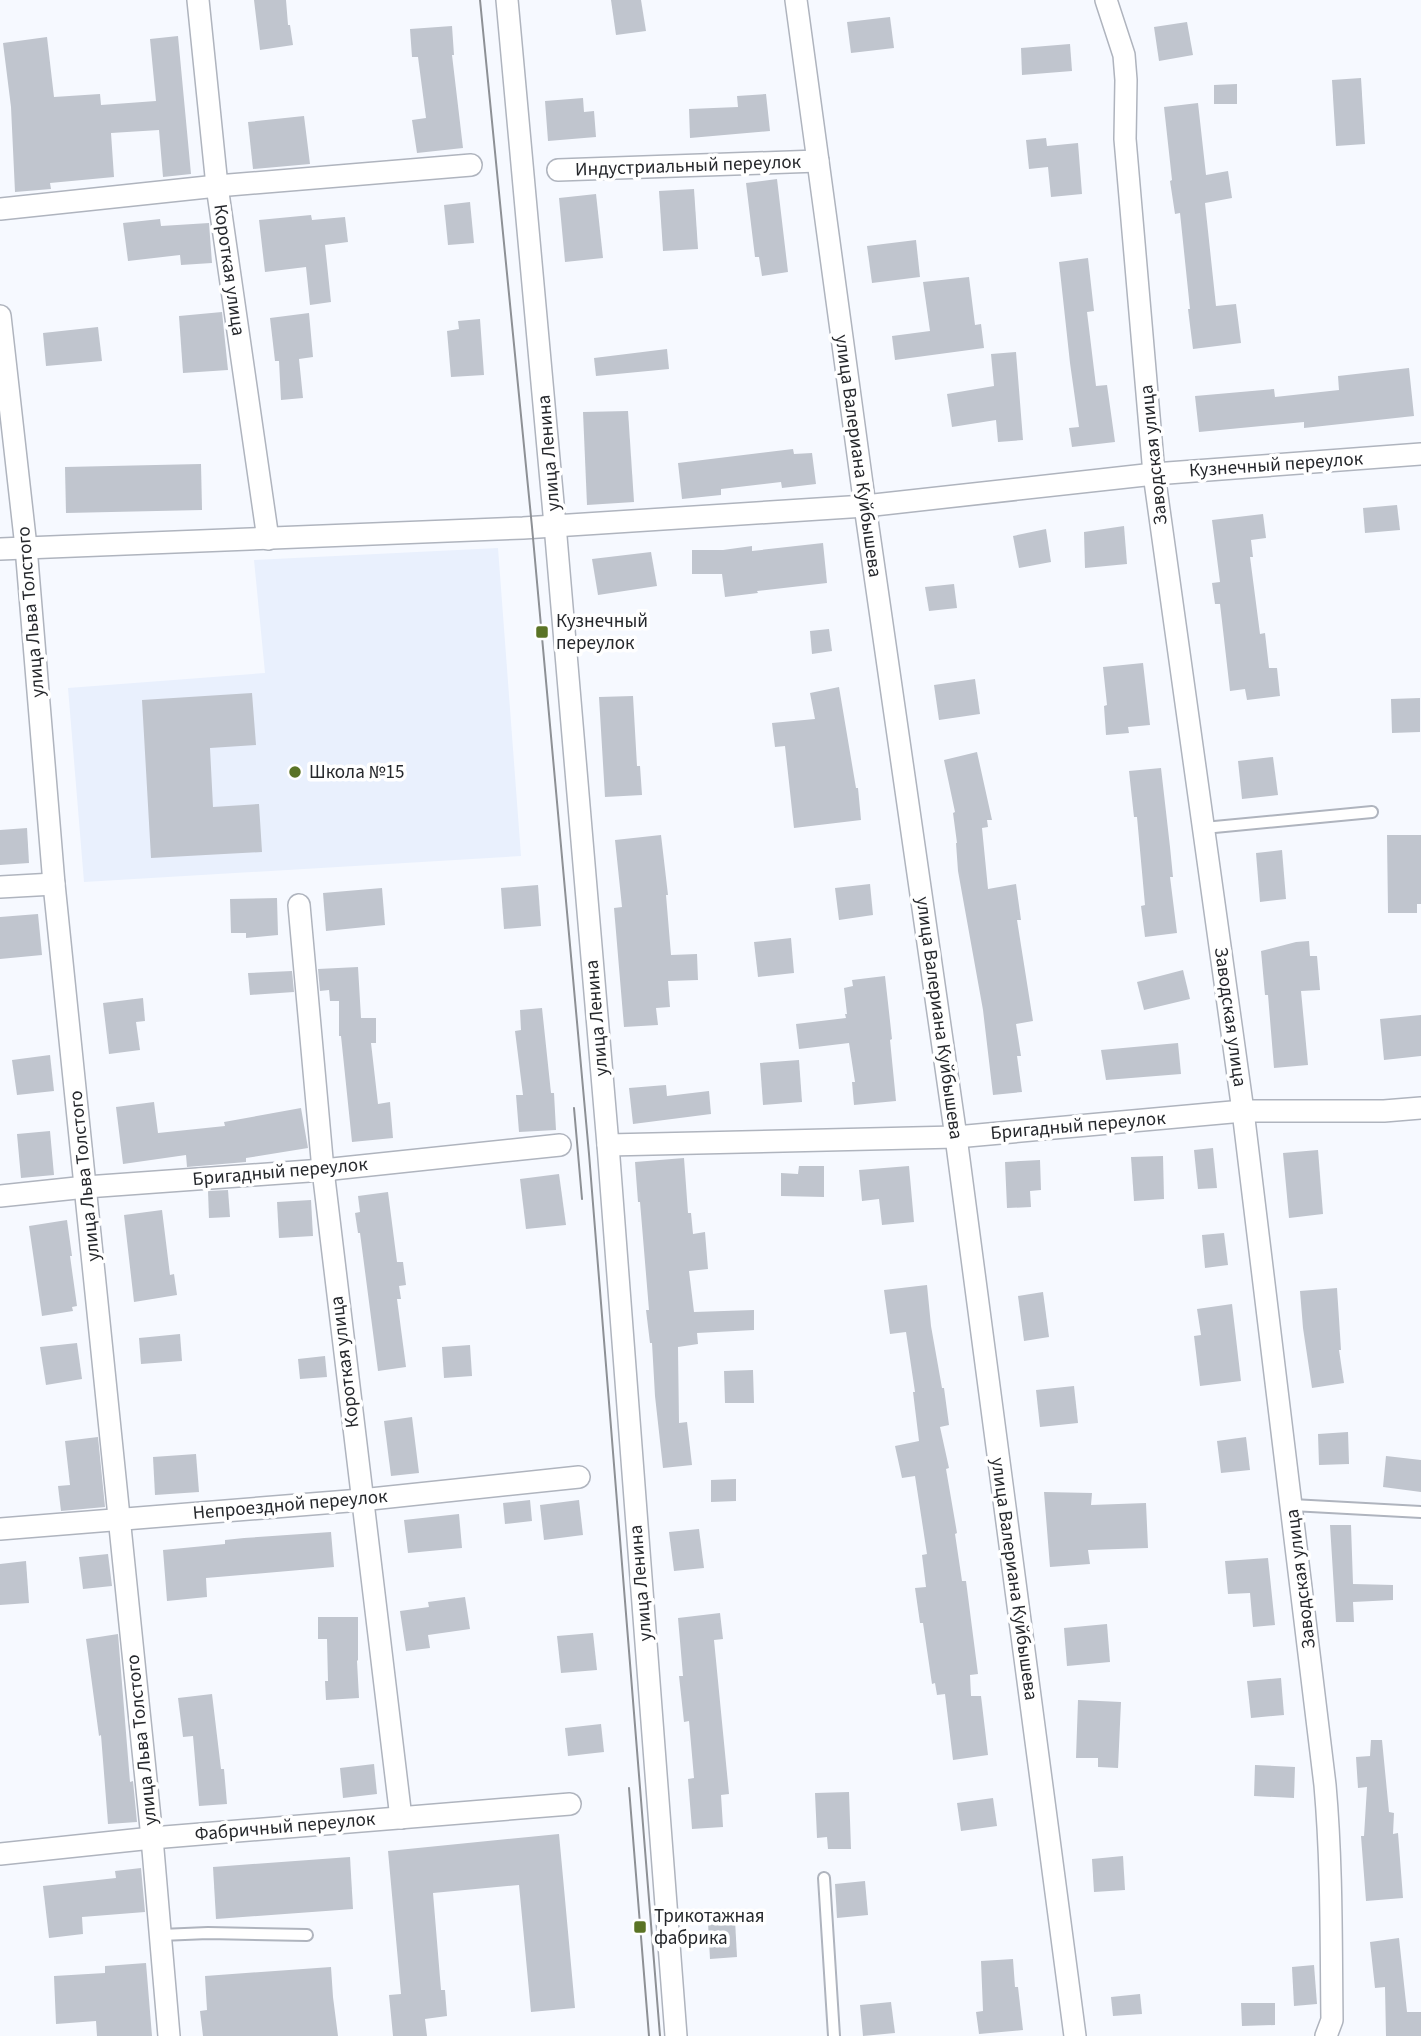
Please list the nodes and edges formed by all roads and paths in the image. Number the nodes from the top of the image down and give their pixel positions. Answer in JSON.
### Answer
{"nodes":[{"id":1,"x":198,"y":0,"type":"edge"},
{"id":2,"x":507,"y":0,"type":"edge"},
{"id":3,"x":796,"y":0,"type":"edge"},
{"id":4,"x":1106,"y":0,"type":"edge"},
{"id":5,"x":818,"y":161,"type":"junction"},
{"id":6,"x":471,"y":164,"type":"dead end"},
{"id":7,"x":558,"y":170,"type":"dead end"},
{"id":8,"x":217,"y":186,"type":"junction"},
{"id":9,"x":0,"y":209,"type":"edge"},
{"id":10,"x":0,"y":316,"type":"edge"},
{"id":11,"x":1421,"y":454,"type":"edge"},
{"id":12,"x":1154,"y":474,"type":"junction"},
{"id":13,"x":865,"y":506,"type":"junction"},
{"id":14,"x":555,"y":526,"type":"junction"},
{"id":15,"x":268,"y":539,"type":"junction"},
{"id":16,"x":26,"y":547,"type":"junction"},
{"id":17,"x":0,"y":549,"type":"edge"},
{"id":18,"x":1372,"y":812,"type":"dead end"},
{"id":19,"x":1204,"y":828,"type":"junction"},
{"id":20,"x":54,"y":884,"type":"junction"},
{"id":21,"x":0,"y":887,"type":"edge"},
{"id":22,"x":299,"y":905,"type":"dead end"},
{"id":23,"x":1421,"y":1108,"type":"edge"},
{"id":24,"x":1243,"y":1111,"type":"junction"},
{"id":25,"x":956,"y":1137,"type":"junction"},
{"id":26,"x":560,"y":1144,"type":"dead end"},
{"id":27,"x":608,"y":1145,"type":"junction"},
{"id":28,"x":323,"y":1170,"type":"junction"},
{"id":29,"x":86,"y":1187,"type":"junction"},
{"id":30,"x":0,"y":1196,"type":"edge"},
{"id":31,"x":579,"y":1477,"type":"dead end"},
{"id":32,"x":361,"y":1500,"type":"junction"},
{"id":33,"x":1292,"y":1506,"type":"junction"},
{"id":34,"x":1421,"y":1512,"type":"edge"},
{"id":35,"x":119,"y":1519,"type":"junction"},
{"id":36,"x":0,"y":1529,"type":"edge"},
{"id":37,"x":570,"y":1804,"type":"dead end"},
{"id":38,"x":401,"y":1818,"type":"junction"},
{"id":39,"x":152,"y":1838,"type":"junction"},
{"id":40,"x":0,"y":1854,"type":"edge"},
{"id":41,"x":824,"y":1878,"type":"dead end"},
{"id":42,"x":161,"y":1935,"type":"junction"},
{"id":43,"x":307,"y":1935,"type":"dead end"},
{"id":44,"x":169,"y":2036,"type":"edge"},
{"id":45,"x":676,"y":2036,"type":"edge"},
{"id":46,"x":834,"y":2036,"type":"edge"},
{"id":47,"x":1075,"y":2036,"type":"edge"},
{"id":48,"x":1326,"y":2036,"type":"edge"}],
"edges":[{"from":1,"to":8,"type":"street","name":"Короткая улица"},
{"from":2,"to":14,"type":"street","name":"улица Ленина"},
{"from":3,"to":5,"type":"street","name":"улица Валериана Куйбышева"},
{"from":4,"to":12,"type":"street","name":"Заводская улица"},
{"from":5,"to":7,"type":"street","name":"Индустриальный переулок"},
{"from":5,"to":13,"type":"street","name":"улица Валериана Куйбышева"},
{"from":6,"to":8,"type":"street"},
{"from":8,"to":9,"type":"street"},
{"from":8,"to":15,"type":"street","name":"Короткая улица"},
{"from":10,"to":16,"type":"street","name":"улица Льва Толстого"},
{"from":11,"to":12,"type":"street","name":"Кузнечный переулок"},
{"from":12,"to":13,"type":"street","name":"Кузнечный переулок"},
{"from":12,"to":19,"type":"street","name":"Заводская улица"},
{"from":13,"to":14,"type":"street","name":"Кузнечный переулок"},
{"from":13,"to":25,"type":"street","name":"улица Валериана Куйбышева"},
{"from":14,"to":15,"type":"street","name":"Кузнечный переулок"},
{"from":14,"to":27,"type":"street","name":"улица Ленина"},
{"from":15,"to":16,"type":"street","name":"Кузнечный переулок"},
{"from":16,"to":17,"type":"street","name":"Кузнечный переулок"},
{"from":16,"to":20,"type":"street","name":"улица Льва Толстого"},
{"from":18,"to":19,"type":"lane"},
{"from":19,"to":24,"type":"street","name":"Заводская улица"},
{"from":20,"to":21,"type":"street"},
{"from":20,"to":29,"type":"street","name":"улица Льва Толстого"},
{"from":22,"to":28,"type":"street","name":"Короткая улица"},
{"from":23,"to":24,"type":"street","name":"Бригадный переулок"},
{"from":24,"to":25,"type":"street","name":"Бригадный переулок"},
{"from":24,"to":33,"type":"street","name":"Заводская улица"},
{"from":25,"to":27,"type":"street","name":"Бригадный переулок"},
{"from":25,"to":47,"type":"street","name":"улица Валериана Куйбышева"},
{"from":26,"to":28,"type":"street","name":"Бригадный переулок"},
{"from":27,"to":45,"type":"street","name":"улица Ленина"},
{"from":28,"to":29,"type":"street","name":"Бригадный переулок"},
{"from":28,"to":32,"type":"street","name":"Короткая улица"},
{"from":29,"to":30,"type":"street","name":"Бригадный переулок"},
{"from":29,"to":35,"type":"street","name":"улица Льва Толстого"},
{"from":31,"to":32,"type":"street","name":"Непроездной переулок"},
{"from":32,"to":35,"type":"street","name":"Непроездной переулок"},
{"from":32,"to":38,"type":"street","name":"Короткая улица"},
{"from":33,"to":34,"type":"lane"},
{"from":33,"to":48,"type":"street","name":"Заводская улица"},
{"from":35,"to":36,"type":"street","name":"Непроездной переулок"},
{"from":35,"to":39,"type":"street","name":"улица Льва Толстого"},
{"from":37,"to":38,"type":"street","name":"Фабричный переулок"},
{"from":38,"to":39,"type":"street","name":"Фабричный переулок"},
{"from":39,"to":40,"type":"street","name":"Фабричный переулок"},
{"from":39,"to":42,"type":"street","name":"улица Льва Толстого"},
{"from":41,"to":46,"type":"lane"},
{"from":42,"to":43,"type":"lane"},
{"from":42,"to":44,"type":"street","name":"улица Льва Толстого"}]}
